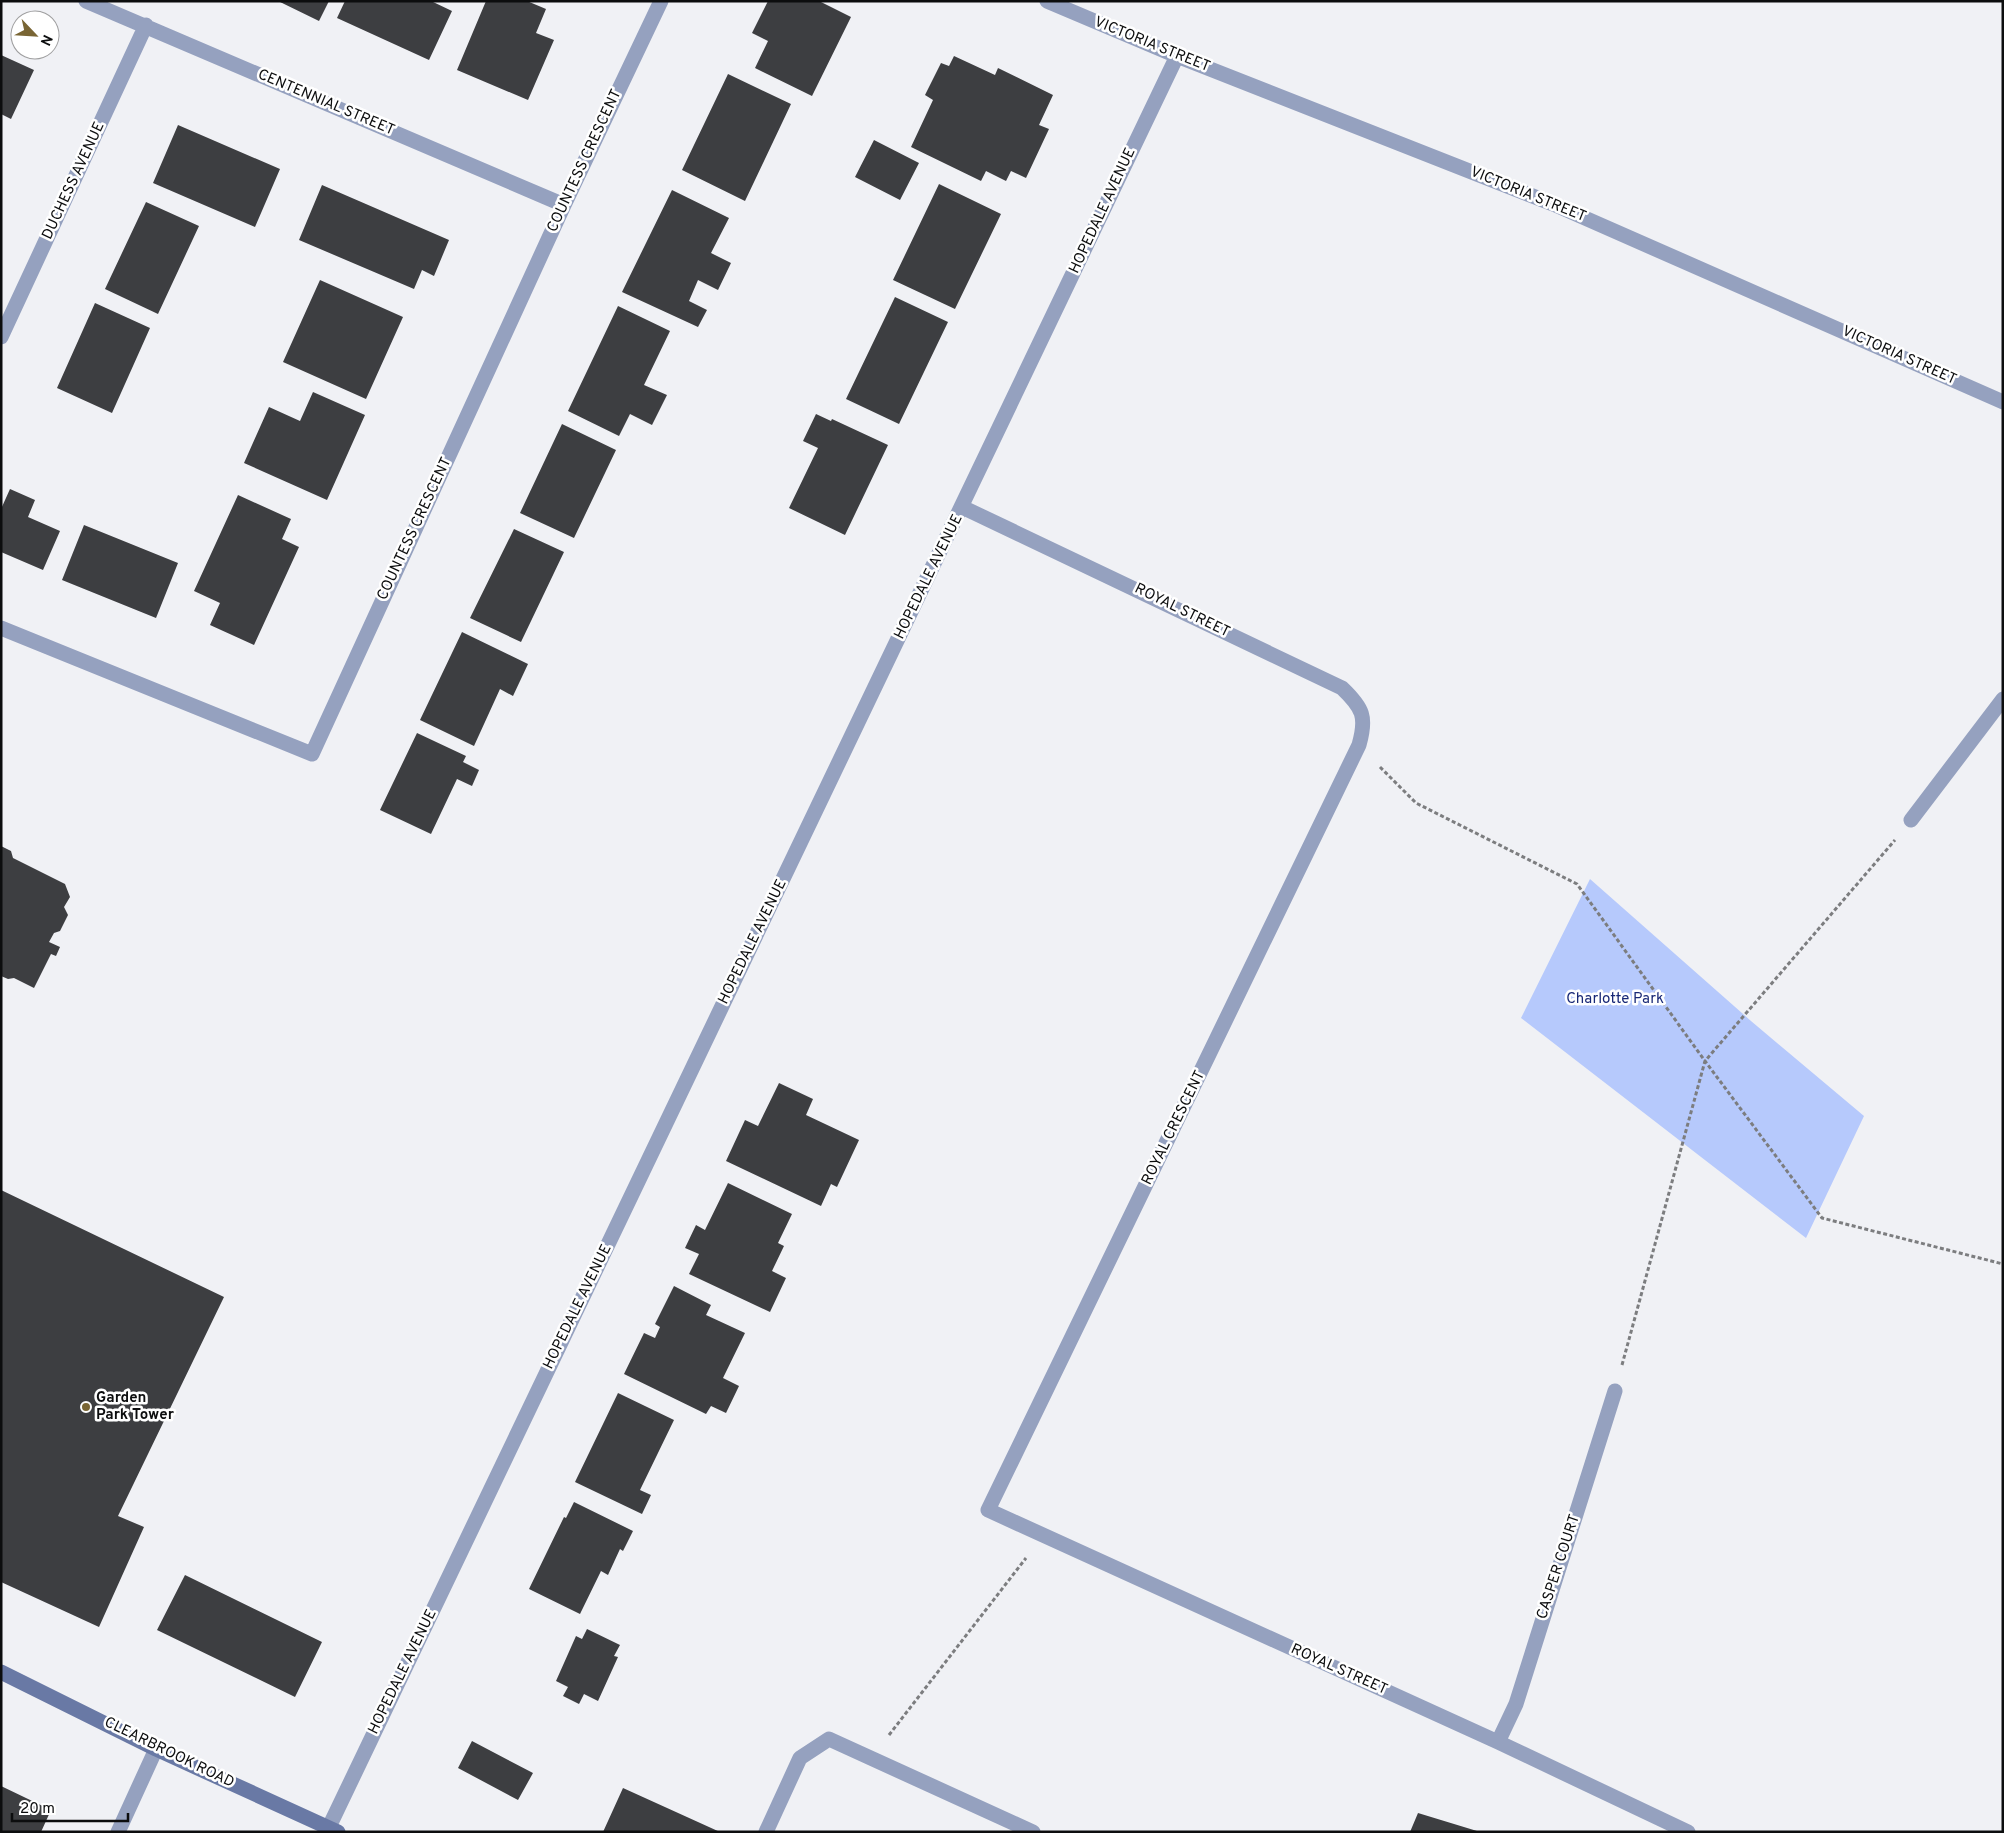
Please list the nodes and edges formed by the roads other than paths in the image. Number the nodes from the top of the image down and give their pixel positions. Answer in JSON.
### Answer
{"nodes":[{"id":1,"x":86,"y":1,"type":"edge"},
{"id":2,"x":661,"y":1,"type":"edge"},
{"id":3,"x":1047,"y":1,"type":"edge"},
{"id":4,"x":146,"y":25,"type":"junction"},
{"id":5,"x":1177,"y":56,"type":"junction"},
{"id":6,"x":564,"y":205,"type":"junction"},
{"id":7,"x":1,"y":337,"type":"edge"},
{"id":8,"x":2003,"y":402,"type":"edge"},
{"id":9,"x":962,"y":507,"type":"junction"},
{"id":10,"x":1,"y":628,"type":"edge"},
{"id":11,"x":2003,"y":699,"type":"edge"},
{"id":12,"x":1359,"y":745,"type":"joint"},
{"id":13,"x":1911,"y":820,"type":"road end"},
{"id":14,"x":1615,"y":1391,"type":"road end"},
{"id":15,"x":988,"y":1510,"type":"joint"},
{"id":16,"x":1,"y":1672,"type":"edge"},
{"id":17,"x":1498,"y":1742,"type":"junction"},
{"id":18,"x":156,"y":1748,"type":"junction"},
{"id":19,"x":333,"y":1830,"type":"edge"},
{"id":20,"x":118,"y":1832,"type":"edge"},
{"id":21,"x":766,"y":1832,"type":"edge"},
{"id":22,"x":1033,"y":1832,"type":"edge"},
{"id":23,"x":1688,"y":1832,"type":"edge"}],
"edges":[{"from":1,"to":4,"type":"street","name":"CENTENNIAL STREET"},
{"from":2,"to":6,"type":"street","name":"COUNTESS CRESCENT"},
{"from":3,"to":5,"type":"street","name":"VICTORIA STREET"},
{"from":4,"to":6,"type":"street","name":"CENTENNIAL STREET"},
{"from":4,"to":7,"type":"street","name":"DUCHESS AVENUE"},
{"from":5,"to":8,"type":"street","name":"VICTORIA STREET"},
{"from":5,"to":9,"type":"street","name":"HOPEDALE AVENUE"},
{"from":6,"to":10,"type":"street","name":"COUNTESS CRESCENT"},
{"from":9,"to":12,"type":"street","name":"ROYAL STREET"},
{"from":9,"to":19,"type":"street","name":"HOPEDALE AVENUE"},
{"from":11,"to":13,"type":"street"},
{"from":12,"to":15,"type":"street","name":"ROYAL CRESCENT"},
{"from":14,"to":17,"type":"street","name":"CASPER COURT"},
{"from":15,"to":17,"type":"street","name":"ROYAL STREET"},
{"from":16,"to":18,"type":"main road","name":"CLEARBROOK ROAD"},
{"from":17,"to":23,"type":"street","name":"ROYAL STREET"},
{"from":18,"to":19,"type":"main road","name":"CLEARBROOK ROAD"},
{"from":18,"to":20,"type":"street"},
{"from":21,"to":22,"type":"street"}]}
